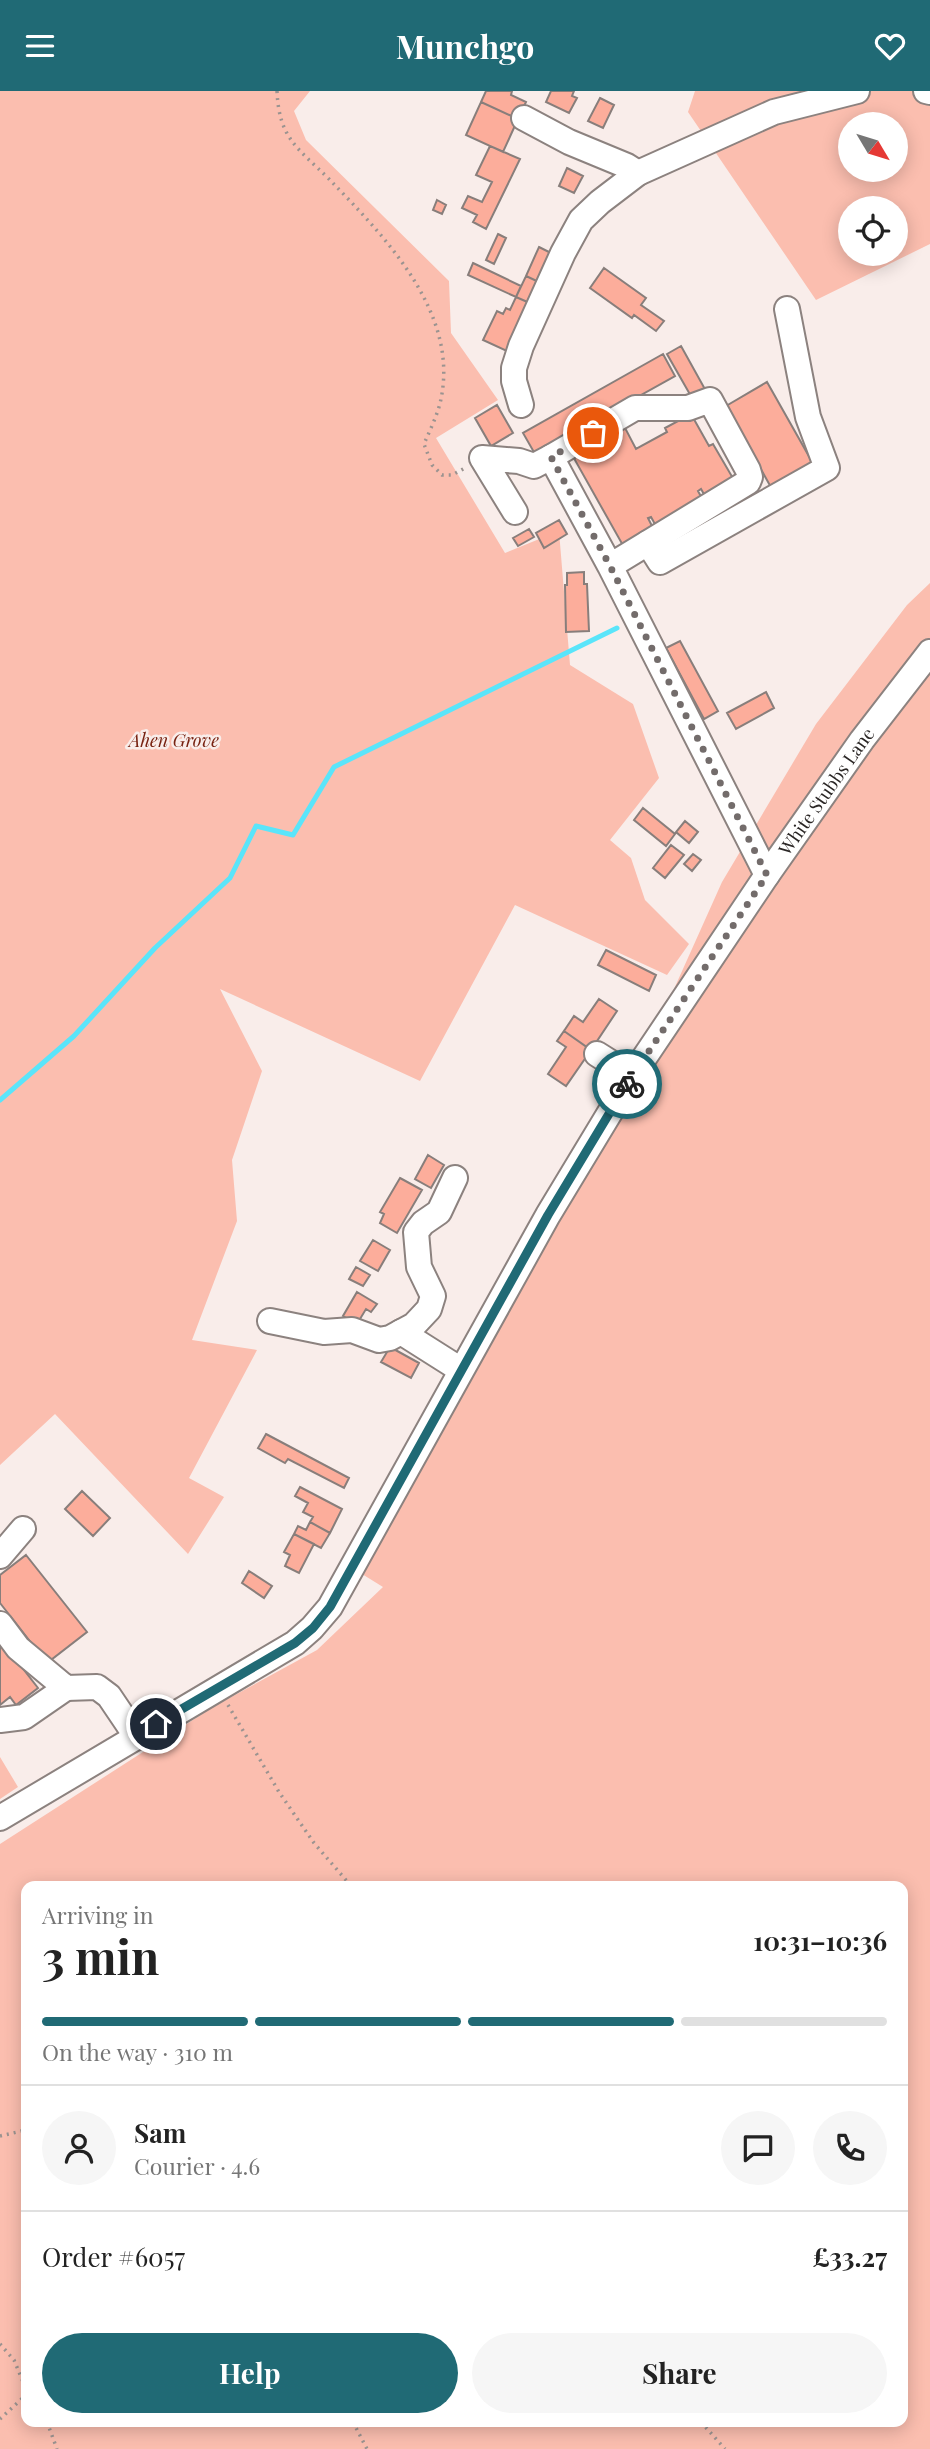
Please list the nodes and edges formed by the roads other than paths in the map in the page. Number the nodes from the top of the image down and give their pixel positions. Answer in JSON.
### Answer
{"nodes":[{"id":1,"x":858,"y":91,"type":"edge"},
{"id":2,"x":524,"y":118,"type":"dead end"},
{"id":3,"x":638,"y":173,"type":"junction"},
{"id":4,"x":787,"y":309,"type":"dead end"},
{"id":5,"x":521,"y":405,"type":"dead end"},
{"id":6,"x":551,"y":457,"type":"junction"},
{"id":7,"x":515,"y":512,"type":"dead end"},
{"id":8,"x":648,"y":543,"type":"junction"},
{"id":9,"x":610,"y":566,"type":"junction"},
{"id":10,"x":930,"y":652,"type":"edge"},
{"id":11,"x":767,"y":875,"type":"junction"},
{"id":12,"x":597,"y":1054,"type":"dead end"},
{"id":13,"x":632,"y":1076,"type":"junction"},
{"id":14,"x":455,"y":1178,"type":"dead end"},
{"id":15,"x":270,"y":1321,"type":"dead end"},
{"id":16,"x":401,"y":1332,"type":"junction"},
{"id":17,"x":461,"y":1370,"type":"junction"},
{"id":18,"x":23,"y":1529,"type":"dead end"},
{"id":19,"x":0,"y":1556,"type":"edge"},
{"id":20,"x":0,"y":1624,"type":"edge"},
{"id":21,"x":66,"y":1688,"type":"junction"},
{"id":22,"x":0,"y":1720,"type":"edge"},
{"id":23,"x":136,"y":1736,"type":"junction"},
{"id":24,"x":0,"y":1818,"type":"edge"}],
"edges":[{"from":1,"to":3,"type":"street"},
{"from":2,"to":3,"type":"street"},
{"from":3,"to":5,"type":"street"},
{"from":4,"to":8,"type":"street"},
{"from":6,"to":7,"type":"street"},
{"from":6,"to":8,"type":"street"},
{"from":6,"to":9,"type":"street"},
{"from":8,"to":9,"type":"street"},
{"from":9,"to":11,"type":"street"},
{"from":10,"to":11,"type":"street","name":"White Stubbs Lane"},
{"from":11,"to":13,"type":"street","name":"White Stubbs Lane"},
{"from":12,"to":13,"type":"street"},
{"from":13,"to":17,"type":"street","name":"White Stubbs Lane"},
{"from":14,"to":16,"type":"street"},
{"from":15,"to":16,"type":"street"},
{"from":16,"to":17,"type":"street"},
{"from":17,"to":23,"type":"street","name":"White Stubbs Lane"},
{"from":18,"to":19,"type":"street"},
{"from":20,"to":21,"type":"street"},
{"from":21,"to":22,"type":"street"},
{"from":21,"to":23,"type":"street"},
{"from":23,"to":24,"type":"street","name":"White Stubbs Lane"}]}
